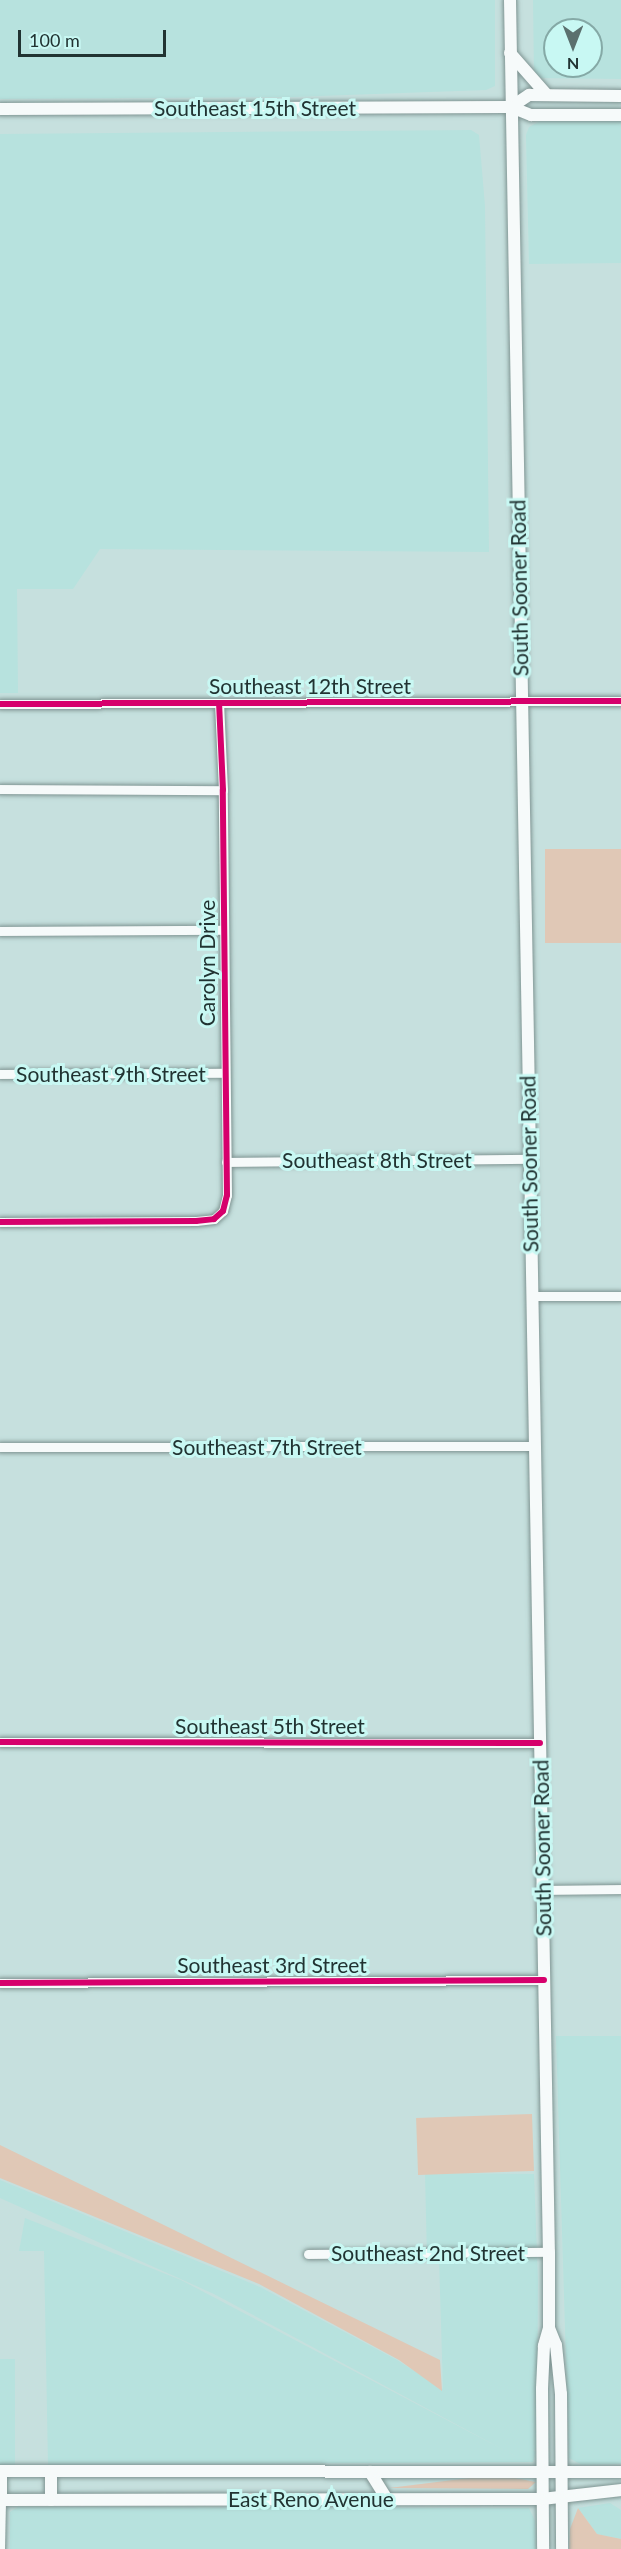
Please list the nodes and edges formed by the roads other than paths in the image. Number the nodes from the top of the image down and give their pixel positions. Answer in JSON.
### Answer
{"nodes":[{"id":1,"x":510,"y":0,"type":"edge"},
{"id":2,"x":510,"y":53,"type":"junction"},
{"id":3,"x":546,"y":94,"type":"junction"},
{"id":4,"x":621,"y":96,"type":"edge"},
{"id":5,"x":511,"y":107,"type":"junction"},
{"id":6,"x":0,"y":110,"type":"edge"},
{"id":7,"x":621,"y":115,"type":"edge"},
{"id":8,"x":621,"y":701,"type":"edge"},
{"id":9,"x":521,"y":702,"type":"junction"},
{"id":10,"x":219,"y":703,"type":"junction"},
{"id":11,"x":0,"y":704,"type":"edge"},
{"id":12,"x":0,"y":789,"type":"edge"},
{"id":13,"x":223,"y":790,"type":"junction"},
{"id":14,"x":223,"y":930,"type":"junction"},
{"id":15,"x":0,"y":931,"type":"edge"},
{"id":16,"x":223,"y":1073,"type":"junction"},
{"id":17,"x":0,"y":1074,"type":"edge"},
{"id":18,"x":529,"y":1159,"type":"junction"},
{"id":19,"x":226,"y":1162,"type":"junction"},
{"id":20,"x":0,"y":1222,"type":"edge"},
{"id":21,"x":531,"y":1296,"type":"junction"},
{"id":22,"x":621,"y":1296,"type":"edge"},
{"id":23,"x":534,"y":1446,"type":"junction"},
{"id":24,"x":0,"y":1447,"type":"edge"},
{"id":25,"x":0,"y":1742,"type":"edge"},
{"id":26,"x":540,"y":1743,"type":"junction"},
{"id":27,"x":621,"y":1889,"type":"edge"},
{"id":28,"x":542,"y":1890,"type":"junction"},
{"id":29,"x":544,"y":1980,"type":"junction"},
{"id":30,"x":0,"y":1983,"type":"edge"},
{"id":31,"x":549,"y":2252,"type":"junction"},
{"id":32,"x":308,"y":2254,"type":"dead end"},
{"id":33,"x":549,"y":2328,"type":"junction"},
{"id":34,"x":0,"y":2471,"type":"edge"},
{"id":35,"x":51,"y":2471,"type":"junction"},
{"id":36,"x":561,"y":2471,"type":"junction"},
{"id":37,"x":370,"y":2472,"type":"junction"},
{"id":38,"x":542,"y":2472,"type":"junction"},
{"id":39,"x":621,"y":2472,"type":"edge"},
{"id":40,"x":621,"y":2490,"type":"edge"},
{"id":41,"x":371,"y":2499,"type":"junction"},
{"id":42,"x":387,"y":2499,"type":"junction"},
{"id":43,"x":542,"y":2499,"type":"junction"},
{"id":44,"x":562,"y":2499,"type":"junction"},
{"id":45,"x":1,"y":2500,"type":"edge"},
{"id":46,"x":51,"y":2500,"type":"junction"},
{"id":47,"x":0,"y":2549,"type":"edge"},
{"id":48,"x":543,"y":2549,"type":"edge"},
{"id":49,"x":562,"y":2549,"type":"edge"}],
"edges":[{"from":1,"to":2,"type":"main road","name":"South Sooner Road"},
{"from":2,"to":3,"type":"main road"},
{"from":2,"to":5,"type":"main road","name":"South Sooner Road"},
{"from":3,"to":4,"type":"main road","name":"Southeast 15th Street"},
{"from":3,"to":5,"type":"main road","name":"Southeast 15th Street"},
{"from":5,"to":6,"type":"main road","name":"Southeast 15th Street"},
{"from":5,"to":7,"type":"main road","name":"Southeast 15th Street"},
{"from":5,"to":9,"type":"main road","name":"South Sooner Road"},
{"from":8,"to":9,"type":"street","name":"Southeast 12th Street"},
{"from":9,"to":10,"type":"street","name":"Southeast 12th Street"},
{"from":9,"to":18,"type":"main road","name":"South Sooner Road"},
{"from":10,"to":11,"type":"street","name":"Southeast 12th Street"},
{"from":10,"to":13,"type":"street","name":"Carolyn Drive"},
{"from":12,"to":13,"type":"street"},
{"from":13,"to":14,"type":"street","name":"Carolyn Drive"},
{"from":14,"to":15,"type":"street"},
{"from":14,"to":16,"type":"street","name":"Carolyn Drive"},
{"from":16,"to":17,"type":"street","name":"Southeast 9th Street"},
{"from":16,"to":19,"type":"street","name":"Carolyn Drive"},
{"from":18,"to":19,"type":"street","name":"Southeast 8th Street"},
{"from":18,"to":21,"type":"main road","name":"South Sooner Road"},
{"from":19,"to":20,"type":"street","name":"Carolyn Drive"},
{"from":21,"to":22,"type":"street"},
{"from":21,"to":23,"type":"main road","name":"South Sooner Road"},
{"from":23,"to":24,"type":"street","name":"Southeast 7th Street"},
{"from":23,"to":26,"type":"main road","name":"South Sooner Road"},
{"from":25,"to":26,"type":"street","name":"Southeast 5th Street"},
{"from":26,"to":28,"type":"main road","name":"South Sooner Road"},
{"from":27,"to":28,"type":"street"},
{"from":28,"to":29,"type":"main road","name":"South Sooner Road"},
{"from":29,"to":30,"type":"street","name":"Southeast 3rd Street"},
{"from":29,"to":31,"type":"main road","name":"South Sooner Road"},
{"from":31,"to":32,"type":"street","name":"Southeast 2nd Street"},
{"from":31,"to":33,"type":"main road","name":"South Sooner Road"},
{"from":33,"to":36,"type":"main road","name":"South Sooner Road"},
{"from":33,"to":38,"type":"main road","name":"South Sooner Road"},
{"from":34,"to":35,"type":"main road","name":"East Reno Avenue"},
{"from":34,"to":45,"type":"main road"},
{"from":35,"to":37,"type":"main road","name":"East Reno Avenue"},
{"from":35,"to":46,"type":"main road"},
{"from":36,"to":38,"type":"main road","name":"East Reno Avenue"},
{"from":36,"to":39,"type":"main road","name":"East Reno Avenue"},
{"from":36,"to":44,"type":"main road","name":"South Sooner Road"},
{"from":37,"to":38,"type":"main road","name":"East Reno Avenue"},
{"from":37,"to":41,"type":"main road"},
{"from":37,"to":42,"type":"main road"},
{"from":38,"to":43,"type":"main road","name":"South Sooner Road"},
{"from":40,"to":44,"type":"main road","name":"East Reno Avenue"},
{"from":41,"to":42,"type":"main road","name":"East Reno Avenue"},
{"from":41,"to":46,"type":"main road","name":"East Reno Avenue"},
{"from":42,"to":43,"type":"main road","name":"East Reno Avenue"},
{"from":43,"to":44,"type":"main road","name":"East Reno Avenue"},
{"from":43,"to":48,"type":"main road","name":"South Sooner Road"},
{"from":44,"to":49,"type":"main road","name":"South Sooner Road"},
{"from":45,"to":46,"type":"main road","name":"East Reno Avenue"},
{"from":45,"to":47,"type":"street"}]}
